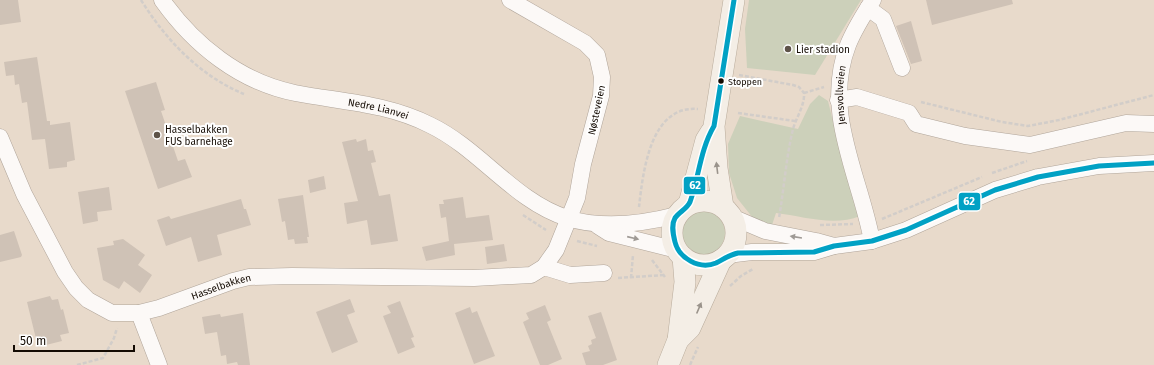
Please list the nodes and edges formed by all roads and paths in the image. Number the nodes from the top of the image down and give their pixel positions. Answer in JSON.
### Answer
{"nodes":[{"id":1,"x":141,"y":0,"type":"edge"},
{"id":2,"x":162,"y":0,"type":"edge"},
{"id":3,"x":510,"y":0,"type":"edge"},
{"id":4,"x":734,"y":0,"type":"edge"},
{"id":5,"x":871,"y":4,"type":"edge"},
{"id":6,"x":902,"y":68,"type":"dead end"},
{"id":7,"x":722,"y":72,"type":"junction"},
{"id":8,"x":839,"y":92,"type":"junction"},
{"id":9,"x":804,"y":93,"type":"junction"},
{"id":10,"x":1154,"y":96,"type":"edge"},
{"id":11,"x":251,"y":97,"type":"dead end"},
{"id":12,"x":920,"y":102,"type":"dead end"},
{"id":13,"x":738,"y":112,"type":"dead end"},
{"id":14,"x":709,"y":118,"type":"junction"},
{"id":15,"x":795,"y":120,"type":"junction"},
{"id":16,"x":1154,"y":124,"type":"edge"},
{"id":17,"x":0,"y":137,"type":"edge"},
{"id":18,"x":1034,"y":160,"type":"dead end"},
{"id":19,"x":1154,"y":163,"type":"edge"},
{"id":20,"x":639,"y":209,"type":"dead end"},
{"id":21,"x":683,"y":209,"type":"junction"},
{"id":22,"x":519,"y":212,"type":"dead end"},
{"id":23,"x":728,"y":212,"type":"junction"},
{"id":24,"x":568,"y":218,"type":"junction"},
{"id":25,"x":869,"y":222,"type":"junction"},
{"id":26,"x":778,"y":224,"type":"dead end"},
{"id":27,"x":597,"y":225,"type":"junction"},
{"id":28,"x":819,"y":225,"type":"dead end"},
{"id":29,"x":546,"y":230,"type":"dead end"},
{"id":30,"x":574,"y":240,"type":"dead end"},
{"id":31,"x":872,"y":241,"type":"junction"},
{"id":32,"x":601,"y":246,"type":"dead end"},
{"id":33,"x":834,"y":246,"type":"junction"},
{"id":34,"x":627,"y":252,"type":"dead end"},
{"id":35,"x":634,"y":253,"type":"junction"},
{"id":36,"x":639,"y":254,"type":"dead end"},
{"id":37,"x":680,"y":254,"type":"junction"},
{"id":38,"x":724,"y":257,"type":"junction"},
{"id":39,"x":651,"y":258,"type":"dead end"},
{"id":40,"x":544,"y":267,"type":"junction"},
{"id":41,"x":755,"y":268,"type":"dead end"},
{"id":42,"x":665,"y":275,"type":"junction"},
{"id":43,"x":610,"y":276,"type":"joint"},
{"id":44,"x":631,"y":278,"type":"junction"},
{"id":45,"x":667,"y":281,"type":"dead end"},
{"id":46,"x":726,"y":291,"type":"dead end"},
{"id":47,"x":139,"y":313,"type":"junction"},
{"id":48,"x":121,"y":314,"type":"junction"},
{"id":49,"x":678,"y":340,"type":"junction"},
{"id":50,"x":698,"y":346,"type":"dead end"},
{"id":51,"x":77,"y":365,"type":"edge"},
{"id":52,"x":159,"y":365,"type":"edge"},
{"id":53,"x":668,"y":365,"type":"edge"},
{"id":54,"x":690,"y":365,"type":"edge"}],
"edges":[{"from":1,"to":11,"type":"path"},
{"from":2,"to":24,"type":"street","name":"Nedre Lianvei"},
{"from":3,"to":24,"type":"street","name":"Nøsteveien"},
{"from":4,"to":7,"type":"main road"},
{"from":5,"to":6,"type":"street"},
{"from":5,"to":8,"type":"street","name":"Jensvollveien"},
{"from":7,"to":9,"type":"path"},
{"from":7,"to":14,"type":"main road"},
{"from":8,"to":9,"type":"path"},
{"from":8,"to":16,"type":"street"},
{"from":8,"to":25,"type":"street","name":"Jensvollveien"},
{"from":9,"to":15,"type":"path"},
{"from":10,"to":12,"type":"path"},
{"from":13,"to":15,"type":"path"},
{"from":14,"to":20,"type":"path"},
{"from":14,"to":21,"type":"main road"},
{"from":23,"to":14,"type":"main road","one_way":true},
{"from":15,"to":26,"type":"path"},
{"from":17,"to":48,"type":"street","name":"Hasselbakken"},
{"from":18,"to":25,"type":"path"},
{"from":19,"to":31,"type":"street"},
{"from":21,"to":23,"type":"main road"},
{"from":21,"to":27,"type":"street","name":"Nedre Lianvei"},
{"from":21,"to":37,"type":"main road"},
{"from":22,"to":29,"type":"path"},
{"from":33,"to":23,"type":"street","one_way":true},
{"from":23,"to":38,"type":"main road"},
{"from":24,"to":27,"type":"street","name":"Nedre Lianvei"},
{"from":24,"to":40,"type":"street","name":"Hasselbakken"},
{"from":25,"to":28,"type":"path"},
{"from":25,"to":31,"type":"street","name":"Jensvollveien"},
{"from":27,"to":37,"type":"street","name":"Nedre Lianvei","one_way":true},
{"from":30,"to":32,"type":"path"},
{"from":31,"to":33,"type":"street"},
{"from":33,"to":38,"type":"street"},
{"from":34,"to":35,"type":"path"},
{"from":35,"to":36,"type":"path"},
{"from":35,"to":44,"type":"path"},
{"from":37,"to":38,"type":"main road"},
{"from":37,"to":49,"type":"main road"},
{"from":49,"to":38,"type":"main road","one_way":true},
{"from":39,"to":42,"type":"path"},
{"from":40,"to":43,"type":"street"},
{"from":40,"to":47,"type":"street","name":"Hasselbakken"},
{"from":41,"to":46,"type":"path"},
{"from":42,"to":44,"type":"path"},
{"from":42,"to":45,"type":"path"},
{"from":43,"to":44,"type":"path"},
{"from":47,"to":48,"type":"street","name":"Hasselbakken"},
{"from":47,"to":52,"type":"street"},
{"from":48,"to":51,"type":"path"},
{"from":49,"to":53,"type":"main road"},
{"from":50,"to":54,"type":"path"}]}
